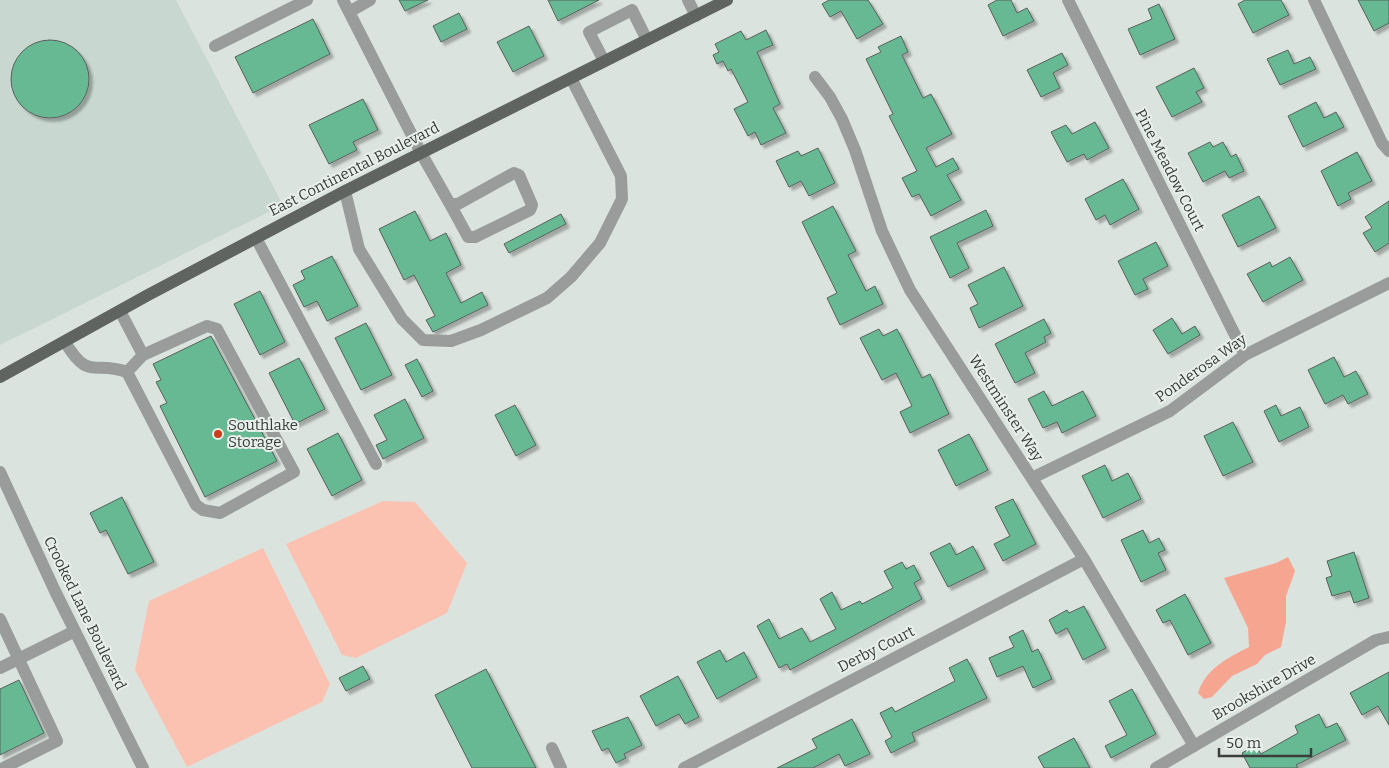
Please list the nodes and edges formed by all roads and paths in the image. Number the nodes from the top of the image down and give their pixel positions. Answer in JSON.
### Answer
{"nodes":[{"id":1,"x":307,"y":0,"type":"edge"},
{"id":2,"x":343,"y":0,"type":"edge"},
{"id":3,"x":370,"y":0,"type":"edge"},
{"id":4,"x":688,"y":0,"type":"edge"},
{"id":5,"x":727,"y":0,"type":"edge"},
{"id":6,"x":1068,"y":0,"type":"edge"},
{"id":7,"x":1314,"y":0,"type":"edge"},
{"id":8,"x":635,"y":5,"type":"edge"},
{"id":9,"x":349,"y":12,"type":"junction"},
{"id":10,"x":696,"y":16,"type":"junction"},
{"id":11,"x":647,"y":40,"type":"junction"},
{"id":12,"x":215,"y":46,"type":"dead end"},
{"id":13,"x":604,"y":62,"type":"junction"},
{"id":14,"x":815,"y":77,"type":"dead end"},
{"id":15,"x":571,"y":78,"type":"junction"},
{"id":16,"x":1389,"y":151,"type":"edge"},
{"id":17,"x":421,"y":152,"type":"junction"},
{"id":18,"x":345,"y":191,"type":"junction"},
{"id":19,"x":450,"y":204,"type":"junction"},
{"id":20,"x":256,"y":238,"type":"junction"},
{"id":21,"x":1389,"y":283,"type":"edge"},
{"id":22,"x":120,"y":311,"type":"junction"},
{"id":23,"x":65,"y":342,"type":"junction"},
{"id":24,"x":143,"y":355,"type":"junction"},
{"id":25,"x":1245,"y":355,"type":"junction"},
{"id":26,"x":127,"y":372,"type":"junction"},
{"id":27,"x":0,"y":377,"type":"edge"},
{"id":28,"x":376,"y":464,"type":"dead end"},
{"id":29,"x":0,"y":472,"type":"edge"},
{"id":30,"x":1032,"y":478,"type":"junction"},
{"id":31,"x":1084,"y":559,"type":"junction"},
{"id":32,"x":0,"y":619,"type":"edge"},
{"id":33,"x":75,"y":631,"type":"junction"},
{"id":34,"x":1389,"y":637,"type":"edge"},
{"id":35,"x":19,"y":659,"type":"junction"},
{"id":36,"x":0,"y":668,"type":"edge"},
{"id":37,"x":1194,"y":746,"type":"junction"},
{"id":38,"x":552,"y":748,"type":"dead end"},
{"id":39,"x":2,"y":768,"type":"edge"},
{"id":40,"x":143,"y":768,"type":"edge"},
{"id":41,"x":562,"y":768,"type":"edge"},
{"id":42,"x":684,"y":768,"type":"edge"},
{"id":43,"x":1156,"y":768,"type":"edge"}],
"edges":[{"from":1,"to":12,"type":"street"},
{"from":2,"to":9,"type":"street"},
{"from":3,"to":9,"type":"street"},
{"from":4,"to":10,"type":"street"},
{"from":5,"to":10,"type":"main road","name":"East Continental Boulevard"},
{"from":6,"to":25,"type":"street","name":"Pine Meadow Court"},
{"from":7,"to":16,"type":"street"},
{"from":8,"to":11,"type":"street"},
{"from":8,"to":13,"type":"street"},
{"from":9,"to":17,"type":"street"},
{"from":10,"to":11,"type":"main road","name":"East Continental Boulevard"},
{"from":11,"to":13,"type":"main road","name":"East Continental Boulevard"},
{"from":13,"to":15,"type":"main road","name":"East Continental Boulevard"},
{"from":14,"to":30,"type":"street","name":"Westminster Way"},
{"from":15,"to":17,"type":"main road","name":"East Continental Boulevard"},
{"from":15,"to":18,"type":"street"},
{"from":17,"to":18,"type":"main road","name":"East Continental Boulevard"},
{"from":17,"to":19,"type":"street"},
{"from":18,"to":20,"type":"main road","name":"East Continental Boulevard"},
{"from":19,"to":19,"type":"street"},
{"from":20,"to":22,"type":"main road","name":"East Continental Boulevard"},
{"from":20,"to":28,"type":"street"},
{"from":21,"to":25,"type":"street","name":"Ponderosa Way"},
{"from":22,"to":23,"type":"main road","name":"East Continental Boulevard"},
{"from":22,"to":24,"type":"street"},
{"from":23,"to":26,"type":"street"},
{"from":23,"to":27,"type":"main road","name":"East Continental Boulevard"},
{"from":24,"to":26,"type":"street"},
{"from":24,"to":26,"type":"street"},
{"from":25,"to":30,"type":"street","name":"Ponderosa Way"},
{"from":29,"to":33,"type":"street","name":"Crooked Lane Boulevard"},
{"from":30,"to":31,"type":"street","name":"Westminster Way"},
{"from":31,"to":37,"type":"street","name":"Westminster Way"},
{"from":31,"to":42,"type":"street","name":"Derby Court"},
{"from":32,"to":35,"type":"street"},
{"from":33,"to":35,"type":"street"},
{"from":33,"to":40,"type":"street","name":"Crooked Lane Boulevard"},
{"from":34,"to":37,"type":"street","name":"Brookshire Drive"},
{"from":35,"to":36,"type":"street"},
{"from":35,"to":39,"type":"street"},
{"from":37,"to":43,"type":"street","name":"Brookshire Drive"},
{"from":38,"to":41,"type":"street"}]}
